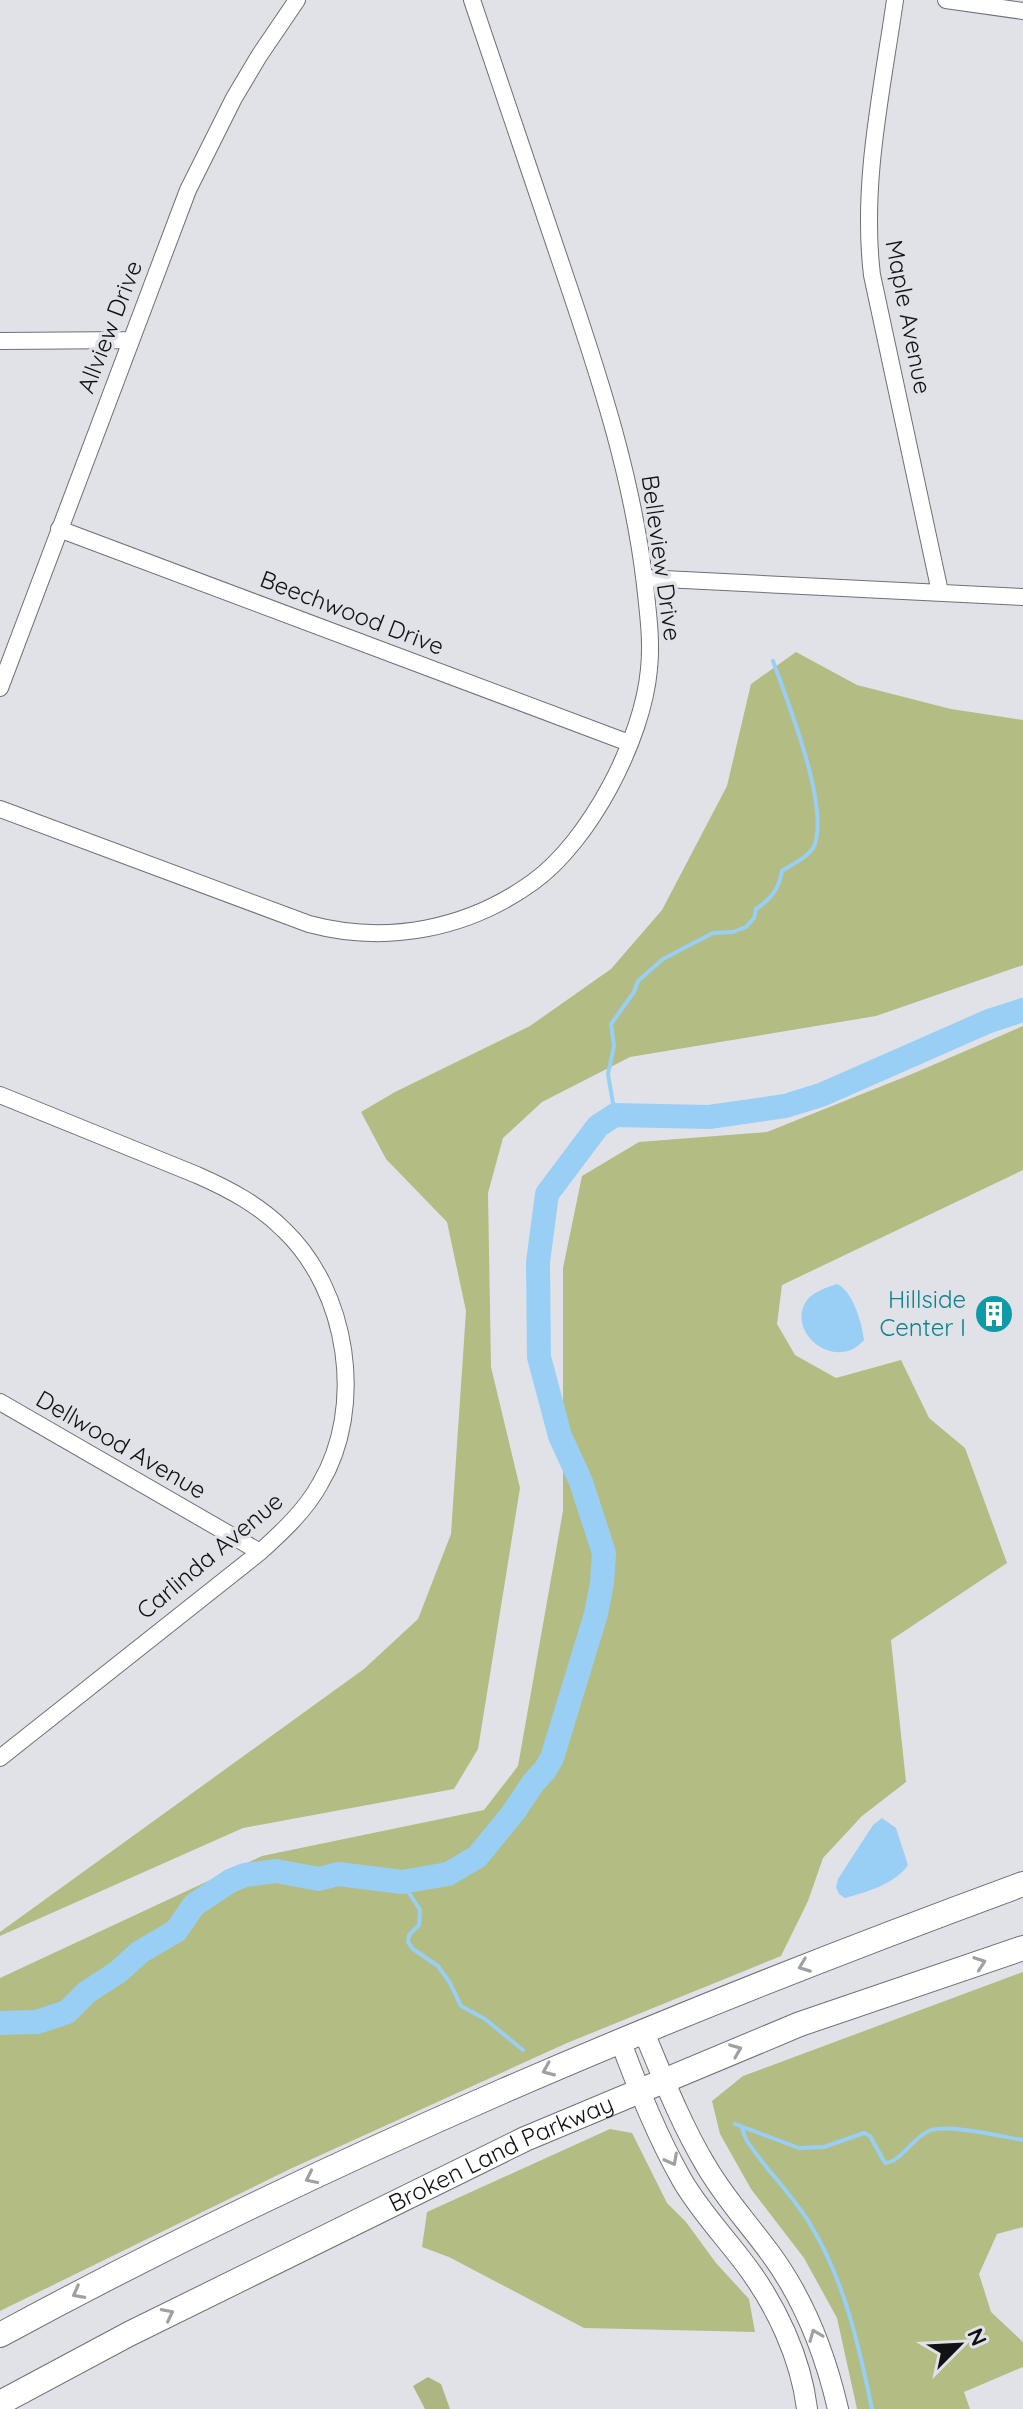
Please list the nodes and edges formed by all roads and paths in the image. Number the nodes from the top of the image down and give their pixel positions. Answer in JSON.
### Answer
{"nodes":[{"id":1,"x":297,"y":0,"type":"edge"},
{"id":2,"x":472,"y":0,"type":"edge"},
{"id":3,"x":895,"y":0,"type":"edge"},
{"id":4,"x":946,"y":0,"type":"edge"},
{"id":5,"x":1023,"y":11,"type":"edge"},
{"id":6,"x":131,"y":340,"type":"junction"},
{"id":7,"x":0,"y":341,"type":"edge"},
{"id":8,"x":59,"y":529,"type":"junction"},
{"id":9,"x":644,"y":578,"type":"junction"},
{"id":10,"x":940,"y":592,"type":"junction"},
{"id":11,"x":1023,"y":597,"type":"edge"},
{"id":12,"x":0,"y":688,"type":"edge"},
{"id":13,"x":629,"y":743,"type":"junction"},
{"id":14,"x":0,"y":809,"type":"edge"},
{"id":15,"x":0,"y":1095,"type":"edge"},
{"id":16,"x":0,"y":1402,"type":"edge"},
{"id":17,"x":260,"y":1552,"type":"junction"},
{"id":18,"x":3,"y":1750,"type":"edge"},
{"id":19,"x":1023,"y":1884,"type":"edge"},
{"id":20,"x":1023,"y":1948,"type":"edge"},
{"id":21,"x":643,"y":2030,"type":"junction"},
{"id":22,"x":620,"y":2040,"type":"junction"},
{"id":23,"x":663,"y":2079,"type":"junction"},
{"id":24,"x":639,"y":2090,"type":"junction"},
{"id":25,"x":0,"y":2335,"type":"edge"},
{"id":26,"x":0,"y":2403,"type":"edge"},
{"id":27,"x":807,"y":2409,"type":"edge"},
{"id":28,"x":838,"y":2409,"type":"edge"}],
"edges":[{"from":1,"to":6,"type":"street","name":"Allview Drive"},
{"from":2,"to":9,"type":"street","name":"Belleview Drive"},
{"from":3,"to":10,"type":"street","name":"Maple Avenue"},
{"from":4,"to":5,"type":"street"},
{"from":6,"to":7,"type":"street"},
{"from":6,"to":8,"type":"street","name":"Allview Drive"},
{"from":8,"to":12,"type":"street","name":"Allview Drive"},
{"from":8,"to":13,"type":"street","name":"Beechwood Drive"},
{"from":9,"to":10,"type":"street"},
{"from":9,"to":13,"type":"street","name":"Belleview Drive"},
{"from":10,"to":11,"type":"street"},
{"from":13,"to":14,"type":"street","name":"Belleview Drive"},
{"from":15,"to":17,"type":"street","name":"Carlinda Avenue"},
{"from":16,"to":17,"type":"street","name":"Dellwood Avenue"},
{"from":17,"to":18,"type":"street","name":"Carlinda Avenue"},
{"from":19,"to":21,"type":"main road","one_way":true},
{"from":23,"to":20,"type":"main road","name":"Broken Land Parkway","one_way":true},
{"from":21,"to":22,"type":"main road"},
{"from":21,"to":23,"type":"street"},
{"from":22,"to":24,"type":"street"},
{"from":22,"to":25,"type":"main road","one_way":true},
{"from":23,"to":24,"type":"main road","name":"Broken Land Parkway"},
{"from":28,"to":23,"type":"street","one_way":true},
{"from":26,"to":24,"type":"main road","name":"Broken Land Parkway","one_way":true},
{"from":24,"to":27,"type":"street","one_way":true}]}
